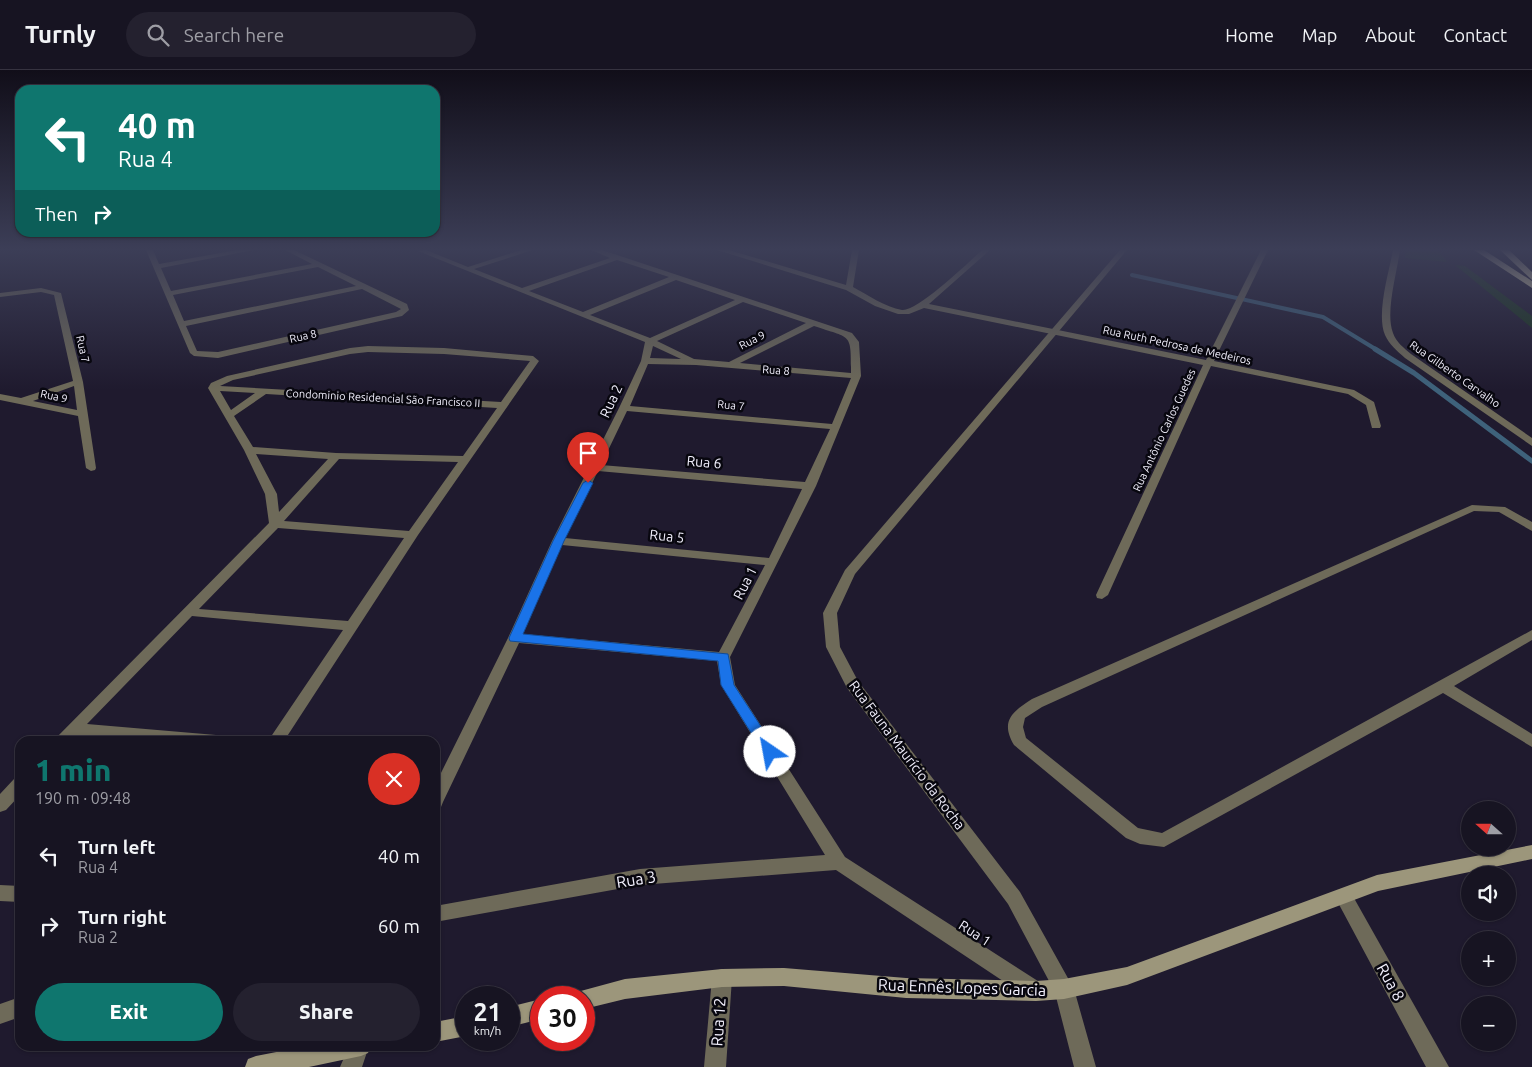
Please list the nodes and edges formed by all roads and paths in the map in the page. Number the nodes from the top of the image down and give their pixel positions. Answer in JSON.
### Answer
{"nodes":[{"id":1,"x":58,"y":297,"type":"edge"},
{"id":2,"x":169,"y":297,"type":"edge"},
{"id":3,"x":314,"y":297,"type":"edge"},
{"id":4,"x":386,"y":297,"type":"edge"},
{"id":5,"x":535,"y":297,"type":"edge"},
{"id":6,"x":628,"y":297,"type":"edge"},
{"id":7,"x":731,"y":297,"type":"edge"},
{"id":8,"x":865,"y":297,"type":"edge"},
{"id":9,"x":933,"y":297,"type":"edge"},
{"id":10,"x":1085,"y":297,"type":"edge"},
{"id":11,"x":1243,"y":297,"type":"edge"},
{"id":12,"x":1389,"y":297,"type":"edge"},
{"id":13,"x":741,"y":300,"type":"junction"},
{"id":14,"x":923,"y":305,"type":"junction"},
{"id":15,"x":582,"y":315,"type":"junction"},
{"id":16,"x":813,"y":323,"type":"junction"},
{"id":17,"x":182,"y":324,"type":"junction"},
{"id":18,"x":1056,"y":332,"type":"junction"},
{"id":19,"x":650,"y":341,"type":"junction"},
{"id":20,"x":645,"y":361,"type":"junction"},
{"id":21,"x":696,"y":362,"type":"junction"},
{"id":22,"x":1208,"y":364,"type":"junction"},
{"id":23,"x":728,"y":366,"type":"junction"},
{"id":24,"x":856,"y":376,"type":"junction"},
{"id":25,"x":78,"y":382,"type":"junction"},
{"id":26,"x":213,"y":388,"type":"junction"},
{"id":27,"x":263,"y":392,"type":"junction"},
{"id":28,"x":0,"y":397,"type":"edge"},
{"id":29,"x":21,"y":402,"type":"junction"},
{"id":30,"x":503,"y":405,"type":"junction"},
{"id":31,"x":624,"y":408,"type":"junction"},
{"id":32,"x":83,"y":414,"type":"junction"},
{"id":33,"x":228,"y":416,"type":"junction"},
{"id":34,"x":1376,"y":426,"type":"dead end"},
{"id":35,"x":836,"y":427,"type":"junction"},
{"id":36,"x":1532,"y":443,"type":"edge"},
{"id":37,"x":249,"y":450,"type":"junction"},
{"id":38,"x":336,"y":456,"type":"junction"},
{"id":39,"x":466,"y":459,"type":"junction"},
{"id":40,"x":91,"y":468,"type":"dead end"},
{"id":41,"x":596,"y":468,"type":"junction"},
{"id":42,"x":810,"y":486,"type":"junction"},
{"id":43,"x":275,"y":524,"type":"junction"},
{"id":44,"x":1532,"y":527,"type":"edge"},
{"id":45,"x":412,"y":535,"type":"junction"},
{"id":46,"x":558,"y":541,"type":"junction"},
{"id":47,"x":773,"y":562,"type":"junction"},
{"id":48,"x":1102,"y":595,"type":"dead end"},
{"id":49,"x":190,"y":612,"type":"junction"},
{"id":50,"x":352,"y":626,"type":"junction"},
{"id":51,"x":1532,"y":634,"type":"edge"},
{"id":52,"x":515,"y":638,"type":"junction"},
{"id":53,"x":723,"y":657,"type":"junction"},
{"id":54,"x":1443,"y":686,"type":"junction"},
{"id":55,"x":74,"y":728,"type":"junction"},
{"id":56,"x":66,"y":736,"type":"edge"},
{"id":57,"x":161,"y":736,"type":"edge"},
{"id":58,"x":279,"y":736,"type":"edge"},
{"id":59,"x":1532,"y":741,"type":"edge"},
{"id":60,"x":15,"y":789,"type":"edge"},
{"id":61,"x":440,"y":792,"type":"edge"},
{"id":62,"x":0,"y":805,"type":"edge"},
{"id":63,"x":1532,"y":852,"type":"edge"},
{"id":64,"x":839,"y":862,"type":"junction"},
{"id":65,"x":0,"y":893,"type":"edge"},
{"id":66,"x":15,"y":894,"type":"edge"},
{"id":67,"x":1344,"y":897,"type":"junction"},
{"id":68,"x":440,"y":913,"type":"edge"},
{"id":69,"x":722,"y":978,"type":"junction"},
{"id":70,"x":1064,"y":989,"type":"junction"},
{"id":71,"x":1036,"y":991,"type":"junction"},
{"id":72,"x":595,"y":996,"type":"edge"},
{"id":73,"x":15,"y":1009,"type":"edge"},
{"id":74,"x":0,"y":1014,"type":"edge"},
{"id":75,"x":455,"y":1028,"type":"edge"},
{"id":76,"x":440,"y":1031,"type":"edge"},
{"id":77,"x":332,"y":1051,"type":"edge"},
{"id":78,"x":358,"y":1051,"type":"edge"},
{"id":79,"x":256,"y":1067,"type":"edge"},
{"id":80,"x":351,"y":1067,"type":"edge"},
{"id":81,"x":715,"y":1067,"type":"edge"},
{"id":82,"x":1084,"y":1067,"type":"edge"},
{"id":83,"x":1438,"y":1067,"type":"edge"}],
"edges":[{"from":1,"to":25,"type":"street","name":"Rua 7"},
{"from":2,"to":17,"type":"street"},
{"from":3,"to":17,"type":"street"},
{"from":4,"to":17,"type":"street","name":"Rua 8"},
{"from":5,"to":15,"type":"street"},
{"from":6,"to":15,"type":"street"},
{"from":7,"to":13,"type":"street","name":"Rua 1"},
{"from":8,"to":14,"type":"street"},
{"from":9,"to":14,"type":"street"},
{"from":10,"to":18,"type":"street","name":"Rua Fauna Maurício da Rocha"},
{"from":11,"to":22,"type":"street","name":"Rua Antônio Carlos Guedes"},
{"from":12,"to":36,"type":"street","name":"Rua Gilberto Carvalho"},
{"from":13,"to":16,"type":"street","name":"Rua 1"},
{"from":13,"to":19,"type":"street"},
{"from":14,"to":18,"type":"street","name":"Rua Ruth Pedrosa de Medeiros"},
{"from":15,"to":19,"type":"street"},
{"from":16,"to":23,"type":"street","name":"Rua 9"},
{"from":16,"to":24,"type":"street","name":"Rua 1"},
{"from":18,"to":22,"type":"street","name":"Rua Ruth Pedrosa de Medeiros"},
{"from":18,"to":70,"type":"street","name":"Rua Fauna Maurício da Rocha"},
{"from":19,"to":20,"type":"street","name":"Rua 2"},
{"from":19,"to":21,"type":"street","name":"Rua 8"},
{"from":20,"to":21,"type":"street","name":"Rua 8"},
{"from":20,"to":31,"type":"street","name":"Rua 2"},
{"from":21,"to":23,"type":"street","name":"Rua 8"},
{"from":22,"to":34,"type":"street","name":"Rua Ruth Pedrosa de Medeiros"},
{"from":22,"to":48,"type":"street","name":"Rua Antônio Carlos Guedes"},
{"from":23,"to":24,"type":"street","name":"Rua 8"},
{"from":24,"to":35,"type":"street","name":"Rua 1"},
{"from":25,"to":29,"type":"street","name":"Rua 9"},
{"from":25,"to":32,"type":"street","name":"Rua 7"},
{"from":26,"to":27,"type":"street","name":"Condominio Residencial São Francisco II"},
{"from":26,"to":30,"type":"street","name":"Condominio Residencial São Francisco II"},
{"from":26,"to":33,"type":"street"},
{"from":27,"to":30,"type":"street","name":"Condominio Residencial São Francisco II"},
{"from":27,"to":33,"type":"street"},
{"from":28,"to":29,"type":"street","name":"Rua 9"},
{"from":29,"to":32,"type":"street","name":"Rua 9"},
{"from":30,"to":39,"type":"street","name":"Condominio Residencial São Francisco II"},
{"from":31,"to":35,"type":"street","name":"Rua 7"},
{"from":31,"to":41,"type":"street","name":"Rua 2"},
{"from":32,"to":40,"type":"street","name":"Rua 7"},
{"from":33,"to":37,"type":"street"},
{"from":35,"to":42,"type":"street","name":"Rua 1"},
{"from":37,"to":38,"type":"street"},
{"from":37,"to":43,"type":"street"},
{"from":38,"to":39,"type":"street"},
{"from":38,"to":43,"type":"street"},
{"from":39,"to":45,"type":"street","name":"Condominio Residencial São Francisco II"},
{"from":41,"to":42,"type":"street","name":"Rua 6"},
{"from":41,"to":46,"type":"street","name":"Rua 2"},
{"from":42,"to":47,"type":"street","name":"Rua 1"},
{"from":43,"to":45,"type":"street"},
{"from":43,"to":49,"type":"street"},
{"from":44,"to":54,"type":"street"},
{"from":45,"to":50,"type":"street","name":"Condominio Residencial São Francisco II"},
{"from":46,"to":47,"type":"street","name":"Rua 5"},
{"from":46,"to":52,"type":"street","name":"Rua 2"},
{"from":47,"to":53,"type":"street","name":"Rua 1"},
{"from":49,"to":50,"type":"street"},
{"from":49,"to":55,"type":"street"},
{"from":50,"to":58,"type":"street","name":"Condominio Residencial São Francisco II"},
{"from":51,"to":54,"type":"street"},
{"from":52,"to":53,"type":"street"},
{"from":52,"to":61,"type":"street","name":"Rua 2"},
{"from":53,"to":64,"type":"street","name":"Rua 1"},
{"from":54,"to":59,"type":"street"},
{"from":55,"to":56,"type":"street"},
{"from":55,"to":57,"type":"street"},
{"from":60,"to":62,"type":"street"},
{"from":63,"to":67,"type":"main road","name":"Rua Ennês Lopes Garcia"},
{"from":64,"to":68,"type":"street","name":"Rua 3"},
{"from":64,"to":71,"type":"street","name":"Rua 1"},
{"from":65,"to":66,"type":"street"},
{"from":67,"to":70,"type":"main road","name":"Rua Ennês Lopes Garcia"},
{"from":67,"to":83,"type":"street","name":"Rua 8"},
{"from":69,"to":71,"type":"main road","name":"Rua Ennês Lopes Garcia"},
{"from":69,"to":72,"type":"main road","name":"Rua Ennês Lopes Garcia"},
{"from":69,"to":81,"type":"street","name":"Rua 12"},
{"from":70,"to":71,"type":"main road","name":"Rua Ennês Lopes Garcia"},
{"from":70,"to":82,"type":"street","name":"Rua Fauna Maurício da Rocha"},
{"from":73,"to":74,"type":"street"},
{"from":75,"to":76,"type":"main road"},
{"from":77,"to":79,"type":"main road"},
{"from":78,"to":80,"type":"street"}]}
